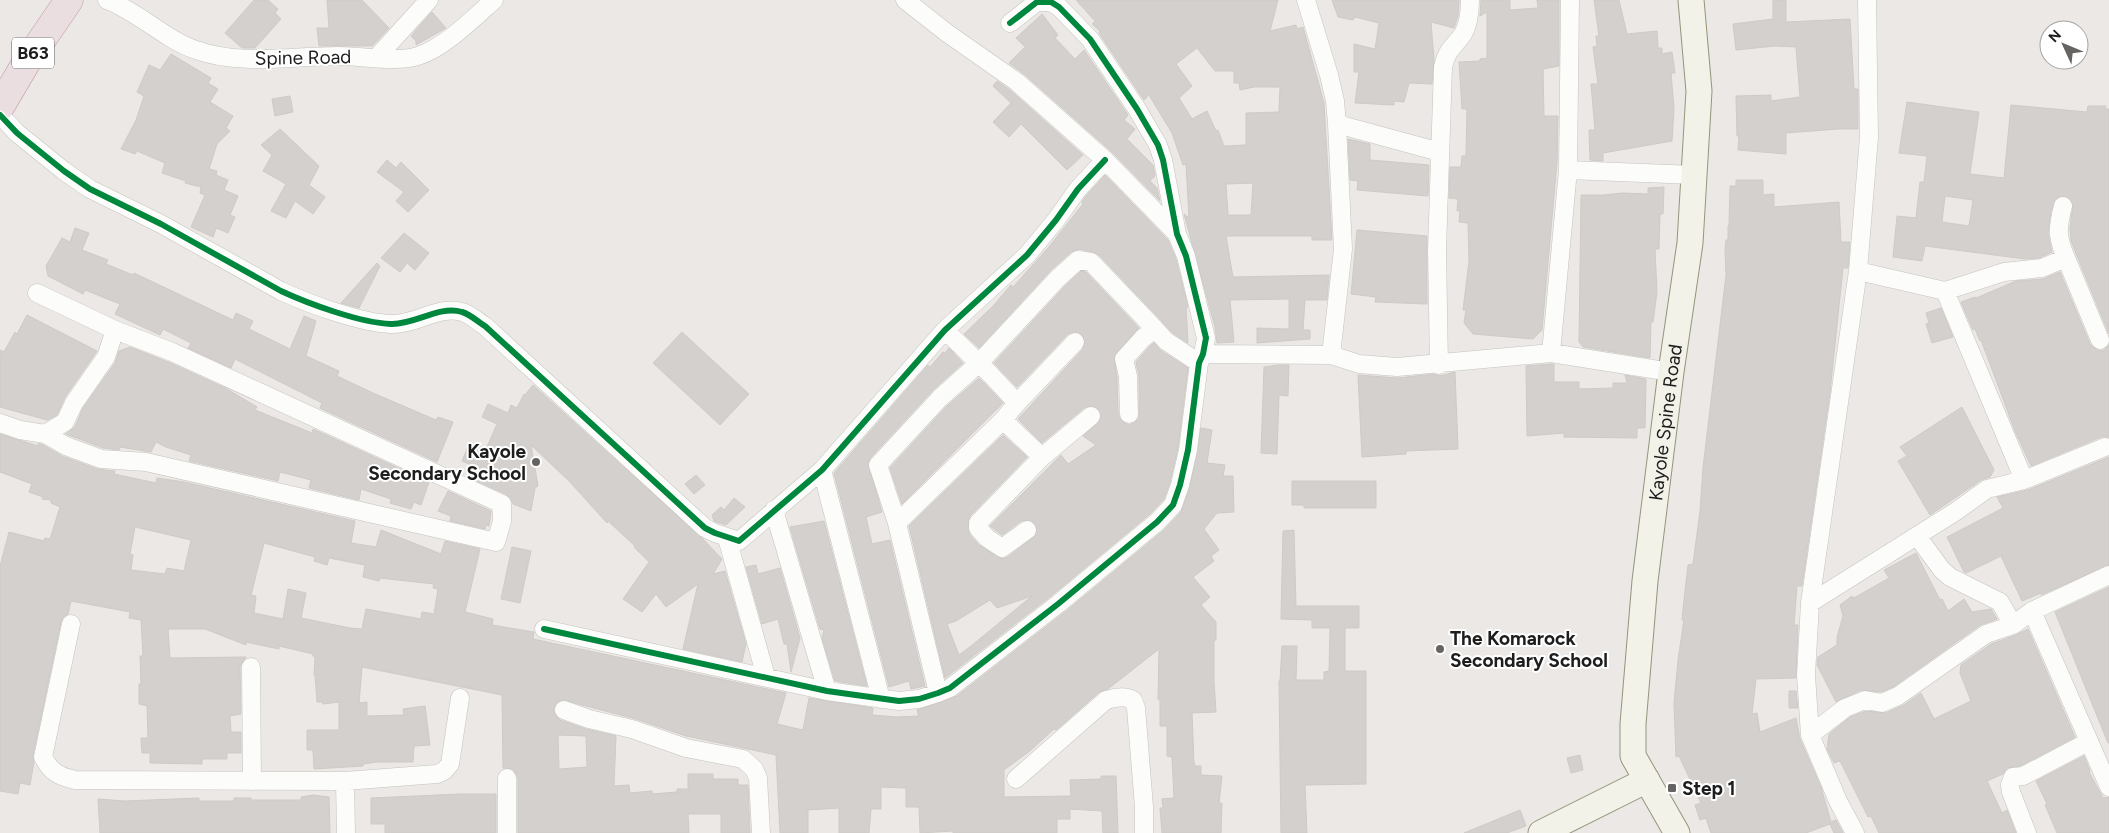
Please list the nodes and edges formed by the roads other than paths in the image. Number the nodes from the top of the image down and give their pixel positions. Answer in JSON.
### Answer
{"nodes":[{"id":1,"x":69,"y":0,"type":"edge"},
{"id":2,"x":107,"y":0,"type":"edge"},
{"id":3,"x":429,"y":0,"type":"edge"},
{"id":4,"x":494,"y":0,"type":"edge"},
{"id":5,"x":905,"y":0,"type":"edge"},
{"id":6,"x":1306,"y":0,"type":"edge"},
{"id":7,"x":1470,"y":0,"type":"edge"},
{"id":8,"x":1570,"y":0,"type":"edge"},
{"id":9,"x":1691,"y":0,"type":"edge"},
{"id":10,"x":1867,"y":0,"type":"edge"},
{"id":11,"x":1010,"y":23,"type":"dead end"},
{"id":12,"x":377,"y":57,"type":"junction"},
{"id":13,"x":0,"y":107,"type":"edge"},
{"id":14,"x":0,"y":115,"type":"edge"},
{"id":15,"x":1337,"y":124,"type":"junction"},
{"id":16,"x":1440,"y":152,"type":"junction"},
{"id":17,"x":1106,"y":160,"type":"junction"},
{"id":18,"x":1568,"y":170,"type":"junction"},
{"id":19,"x":1694,"y":175,"type":"junction"},
{"id":20,"x":2063,"y":206,"type":"dead end"},
{"id":21,"x":1177,"y":234,"type":"junction"},
{"id":22,"x":2066,"y":258,"type":"junction"},
{"id":23,"x":1858,"y":271,"type":"junction"},
{"id":24,"x":1945,"y":291,"type":"junction"},
{"id":25,"x":37,"y":293,"type":"dead end"},
{"id":26,"x":1155,"y":328,"type":"junction"},
{"id":27,"x":115,"y":330,"type":"junction"},
{"id":28,"x":945,"y":330,"type":"junction"},
{"id":29,"x":2100,"y":340,"type":"dead end"},
{"id":30,"x":1076,"y":342,"type":"dead end"},
{"id":31,"x":1551,"y":353,"type":"junction"},
{"id":32,"x":1330,"y":356,"type":"junction"},
{"id":33,"x":1201,"y":359,"type":"junction"},
{"id":34,"x":979,"y":363,"type":"junction"},
{"id":35,"x":1439,"y":365,"type":"junction"},
{"id":36,"x":1671,"y":372,"type":"junction"},
{"id":37,"x":1017,"y":403,"type":"junction"},
{"id":38,"x":1129,"y":414,"type":"dead end"},
{"id":39,"x":1091,"y":416,"type":"dead end"},
{"id":40,"x":1003,"y":420,"type":"junction"},
{"id":41,"x":0,"y":423,"type":"edge"},
{"id":42,"x":45,"y":434,"type":"junction"},
{"id":43,"x":2105,"y":447,"type":"dead end"},
{"id":44,"x":1042,"y":457,"type":"junction"},
{"id":45,"x":822,"y":470,"type":"junction"},
{"id":46,"x":2024,"y":480,"type":"junction"},
{"id":47,"x":774,"y":510,"type":"junction"},
{"id":48,"x":897,"y":522,"type":"junction"},
{"id":49,"x":1027,"y":530,"type":"dead end"},
{"id":50,"x":1917,"y":536,"type":"junction"},
{"id":51,"x":726,"y":538,"type":"junction"},
{"id":52,"x":2109,"y":575,"type":"edge"},
{"id":53,"x":1810,"y":603,"type":"junction"},
{"id":54,"x":2032,"y":611,"type":"junction"},
{"id":55,"x":71,"y":624,"type":"dead end"},
{"id":56,"x":2013,"y":625,"type":"junction"},
{"id":57,"x":544,"y":630,"type":"dead end"},
{"id":58,"x":251,"y":667,"type":"dead end"},
{"id":59,"x":766,"y":677,"type":"junction"},
{"id":60,"x":827,"y":691,"type":"junction"},
{"id":61,"x":938,"y":693,"type":"junction"},
{"id":62,"x":460,"y":698,"type":"dead end"},
{"id":63,"x":881,"y":699,"type":"junction"},
{"id":64,"x":564,"y":710,"type":"dead end"},
{"id":65,"x":1810,"y":736,"type":"junction"},
{"id":66,"x":2088,"y":742,"type":"junction"},
{"id":67,"x":506,"y":778,"type":"dead end"},
{"id":68,"x":1016,"y":779,"type":"dead end"},
{"id":69,"x":1647,"y":780,"type":"junction"},
{"id":70,"x":252,"y":781,"type":"junction"},
{"id":71,"x":345,"y":781,"type":"junction"},
{"id":72,"x":2109,"y":787,"type":"edge"},
{"id":73,"x":346,"y":833,"type":"edge"},
{"id":74,"x":507,"y":833,"type":"edge"},
{"id":75,"x":761,"y":833,"type":"edge"},
{"id":76,"x":1144,"y":833,"type":"edge"},
{"id":77,"x":1541,"y":833,"type":"edge"},
{"id":78,"x":1677,"y":833,"type":"edge"},
{"id":79,"x":1855,"y":833,"type":"edge"},
{"id":80,"x":2027,"y":833,"type":"edge"}],
"edges":[{"from":1,"to":13,"type":"highway","number":"B63"},
{"from":2,"to":12,"type":"street","name":"Spine Road"},
{"from":3,"to":12,"type":"street"},
{"from":4,"to":12,"type":"street","name":"Spine Road"},
{"from":5,"to":17,"type":"street"},
{"from":6,"to":15,"type":"street"},
{"from":7,"to":16,"type":"street"},
{"from":8,"to":18,"type":"street"},
{"from":9,"to":19,"type":"main road","name":"Kayole Spine Road"},
{"from":10,"to":23,"type":"street"},
{"from":11,"to":21,"type":"street"},
{"from":14,"to":51,"type":"street"},
{"from":15,"to":16,"type":"street"},
{"from":15,"to":32,"type":"street"},
{"from":16,"to":35,"type":"street"},
{"from":17,"to":21,"type":"street"},
{"from":17,"to":28,"type":"street"},
{"from":18,"to":19,"type":"street"},
{"from":18,"to":31,"type":"street"},
{"from":19,"to":36,"type":"main road","name":"Kayole Spine Road"},
{"from":20,"to":22,"type":"street"},
{"from":21,"to":33,"type":"street"},
{"from":22,"to":24,"type":"street"},
{"from":22,"to":29,"type":"street"},
{"from":23,"to":24,"type":"street"},
{"from":23,"to":53,"type":"street"},
{"from":24,"to":46,"type":"street"},
{"from":25,"to":27,"type":"street"},
{"from":26,"to":33,"type":"street"},
{"from":26,"to":34,"type":"street"},
{"from":26,"to":38,"type":"street"},
{"from":27,"to":42,"type":"street"},
{"from":27,"to":42,"type":"street"},
{"from":28,"to":34,"type":"street"},
{"from":28,"to":45,"type":"street"},
{"from":30,"to":37,"type":"street"},
{"from":31,"to":35,"type":"street"},
{"from":31,"to":36,"type":"street"},
{"from":32,"to":33,"type":"street"},
{"from":32,"to":35,"type":"street"},
{"from":33,"to":61,"type":"street"},
{"from":34,"to":37,"type":"street"},
{"from":34,"to":48,"type":"street"},
{"from":36,"to":69,"type":"main road","name":"Kayole Spine Road"},
{"from":37,"to":40,"type":"street"},
{"from":39,"to":44,"type":"street"},
{"from":40,"to":44,"type":"street"},
{"from":40,"to":48,"type":"street"},
{"from":41,"to":42,"type":"street"},
{"from":43,"to":46,"type":"street"},
{"from":44,"to":49,"type":"street"},
{"from":45,"to":47,"type":"street"},
{"from":45,"to":63,"type":"street"},
{"from":46,"to":50,"type":"street"},
{"from":47,"to":51,"type":"street"},
{"from":47,"to":60,"type":"street"},
{"from":48,"to":61,"type":"street"},
{"from":50,"to":53,"type":"street"},
{"from":50,"to":56,"type":"street"},
{"from":51,"to":59,"type":"street"},
{"from":52,"to":54,"type":"street"},
{"from":53,"to":65,"type":"street"},
{"from":54,"to":56,"type":"street"},
{"from":54,"to":66,"type":"street"},
{"from":55,"to":70,"type":"street"},
{"from":56,"to":65,"type":"street"},
{"from":57,"to":59,"type":"street"},
{"from":58,"to":70,"type":"street"},
{"from":59,"to":60,"type":"street"},
{"from":60,"to":63,"type":"street"},
{"from":61,"to":63,"type":"street"},
{"from":62,"to":71,"type":"street"},
{"from":64,"to":75,"type":"street"},
{"from":65,"to":79,"type":"street"},
{"from":66,"to":72,"type":"street"},
{"from":66,"to":80,"type":"street"},
{"from":67,"to":74,"type":"street"},
{"from":68,"to":76,"type":"street"},
{"from":69,"to":77,"type":"main road"},
{"from":69,"to":78,"type":"main road","name":"Kayole Spine Road"},
{"from":70,"to":71,"type":"street"},
{"from":71,"to":73,"type":"street"}]}
